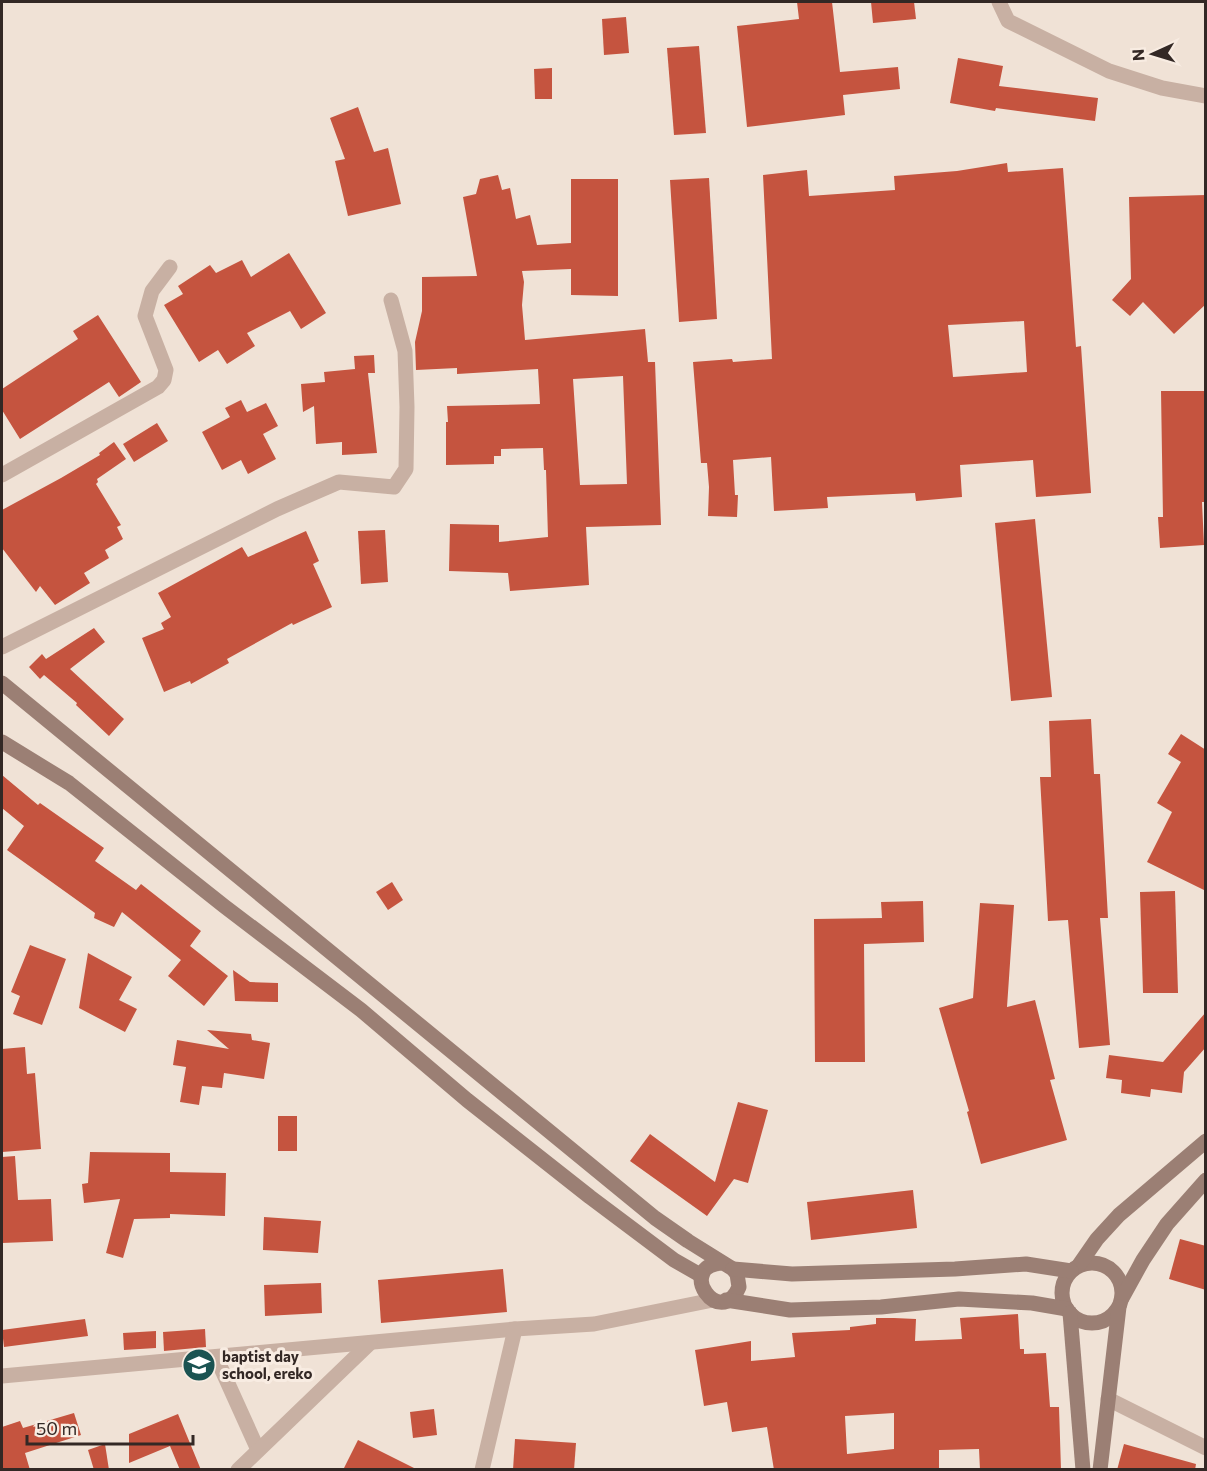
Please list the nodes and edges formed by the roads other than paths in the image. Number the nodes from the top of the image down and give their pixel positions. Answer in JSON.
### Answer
{"nodes":[{"id":1,"x":999,"y":2,"type":"edge"},
{"id":2,"x":1206,"y":96,"type":"edge"},
{"id":3,"x":170,"y":267,"type":"dead end"},
{"id":4,"x":391,"y":300,"type":"dead end"},
{"id":5,"x":2,"y":474,"type":"edge"},
{"id":6,"x":2,"y":647,"type":"edge"},
{"id":7,"x":2,"y":683,"type":"edge"},
{"id":8,"x":2,"y":742,"type":"edge"},
{"id":9,"x":1206,"y":1141,"type":"edge"},
{"id":10,"x":1206,"y":1180,"type":"edge"},
{"id":11,"x":727,"y":1266,"type":"junction"},
{"id":12,"x":1075,"y":1268,"type":"junction"},
{"id":13,"x":702,"y":1276,"type":"junction"},
{"id":14,"x":720,"y":1300,"type":"junction"},
{"id":15,"x":1121,"y":1302,"type":"junction"},
{"id":16,"x":1068,"y":1311,"type":"junction"},
{"id":17,"x":515,"y":1329,"type":"junction"},
{"id":18,"x":370,"y":1344,"type":"junction"},
{"id":19,"x":216,"y":1357,"type":"junction"},
{"id":20,"x":2,"y":1376,"type":"edge"},
{"id":21,"x":1108,"y":1399,"type":"junction"},
{"id":22,"x":1206,"y":1448,"type":"edge"},
{"id":23,"x":258,"y":1450,"type":"junction"},
{"id":24,"x":238,"y":1470,"type":"edge"},
{"id":25,"x":482,"y":1470,"type":"edge"},
{"id":26,"x":1083,"y":1470,"type":"edge"},
{"id":27,"x":1100,"y":1470,"type":"edge"}],
"edges":[{"from":1,"to":2,"type":"street"},
{"from":3,"to":5,"type":"street"},
{"from":4,"to":6,"type":"street"},
{"from":7,"to":11,"type":"street"},
{"from":8,"to":13,"type":"street"},
{"from":9,"to":12,"type":"street"},
{"from":10,"to":15,"type":"street"},
{"from":11,"to":12,"type":"street"},
{"from":11,"to":13,"type":"street"},
{"from":11,"to":14,"type":"street"},
{"from":12,"to":15,"type":"street"},
{"from":12,"to":16,"type":"street"},
{"from":13,"to":14,"type":"street"},
{"from":14,"to":16,"type":"street"},
{"from":14,"to":17,"type":"street"},
{"from":15,"to":16,"type":"street"},
{"from":15,"to":21,"type":"street"},
{"from":16,"to":26,"type":"street"},
{"from":17,"to":18,"type":"street"},
{"from":17,"to":25,"type":"street"},
{"from":18,"to":19,"type":"street"},
{"from":18,"to":23,"type":"street"},
{"from":19,"to":20,"type":"street"},
{"from":19,"to":23,"type":"street"},
{"from":21,"to":22,"type":"street"},
{"from":21,"to":27,"type":"street"},
{"from":23,"to":24,"type":"street"}]}
